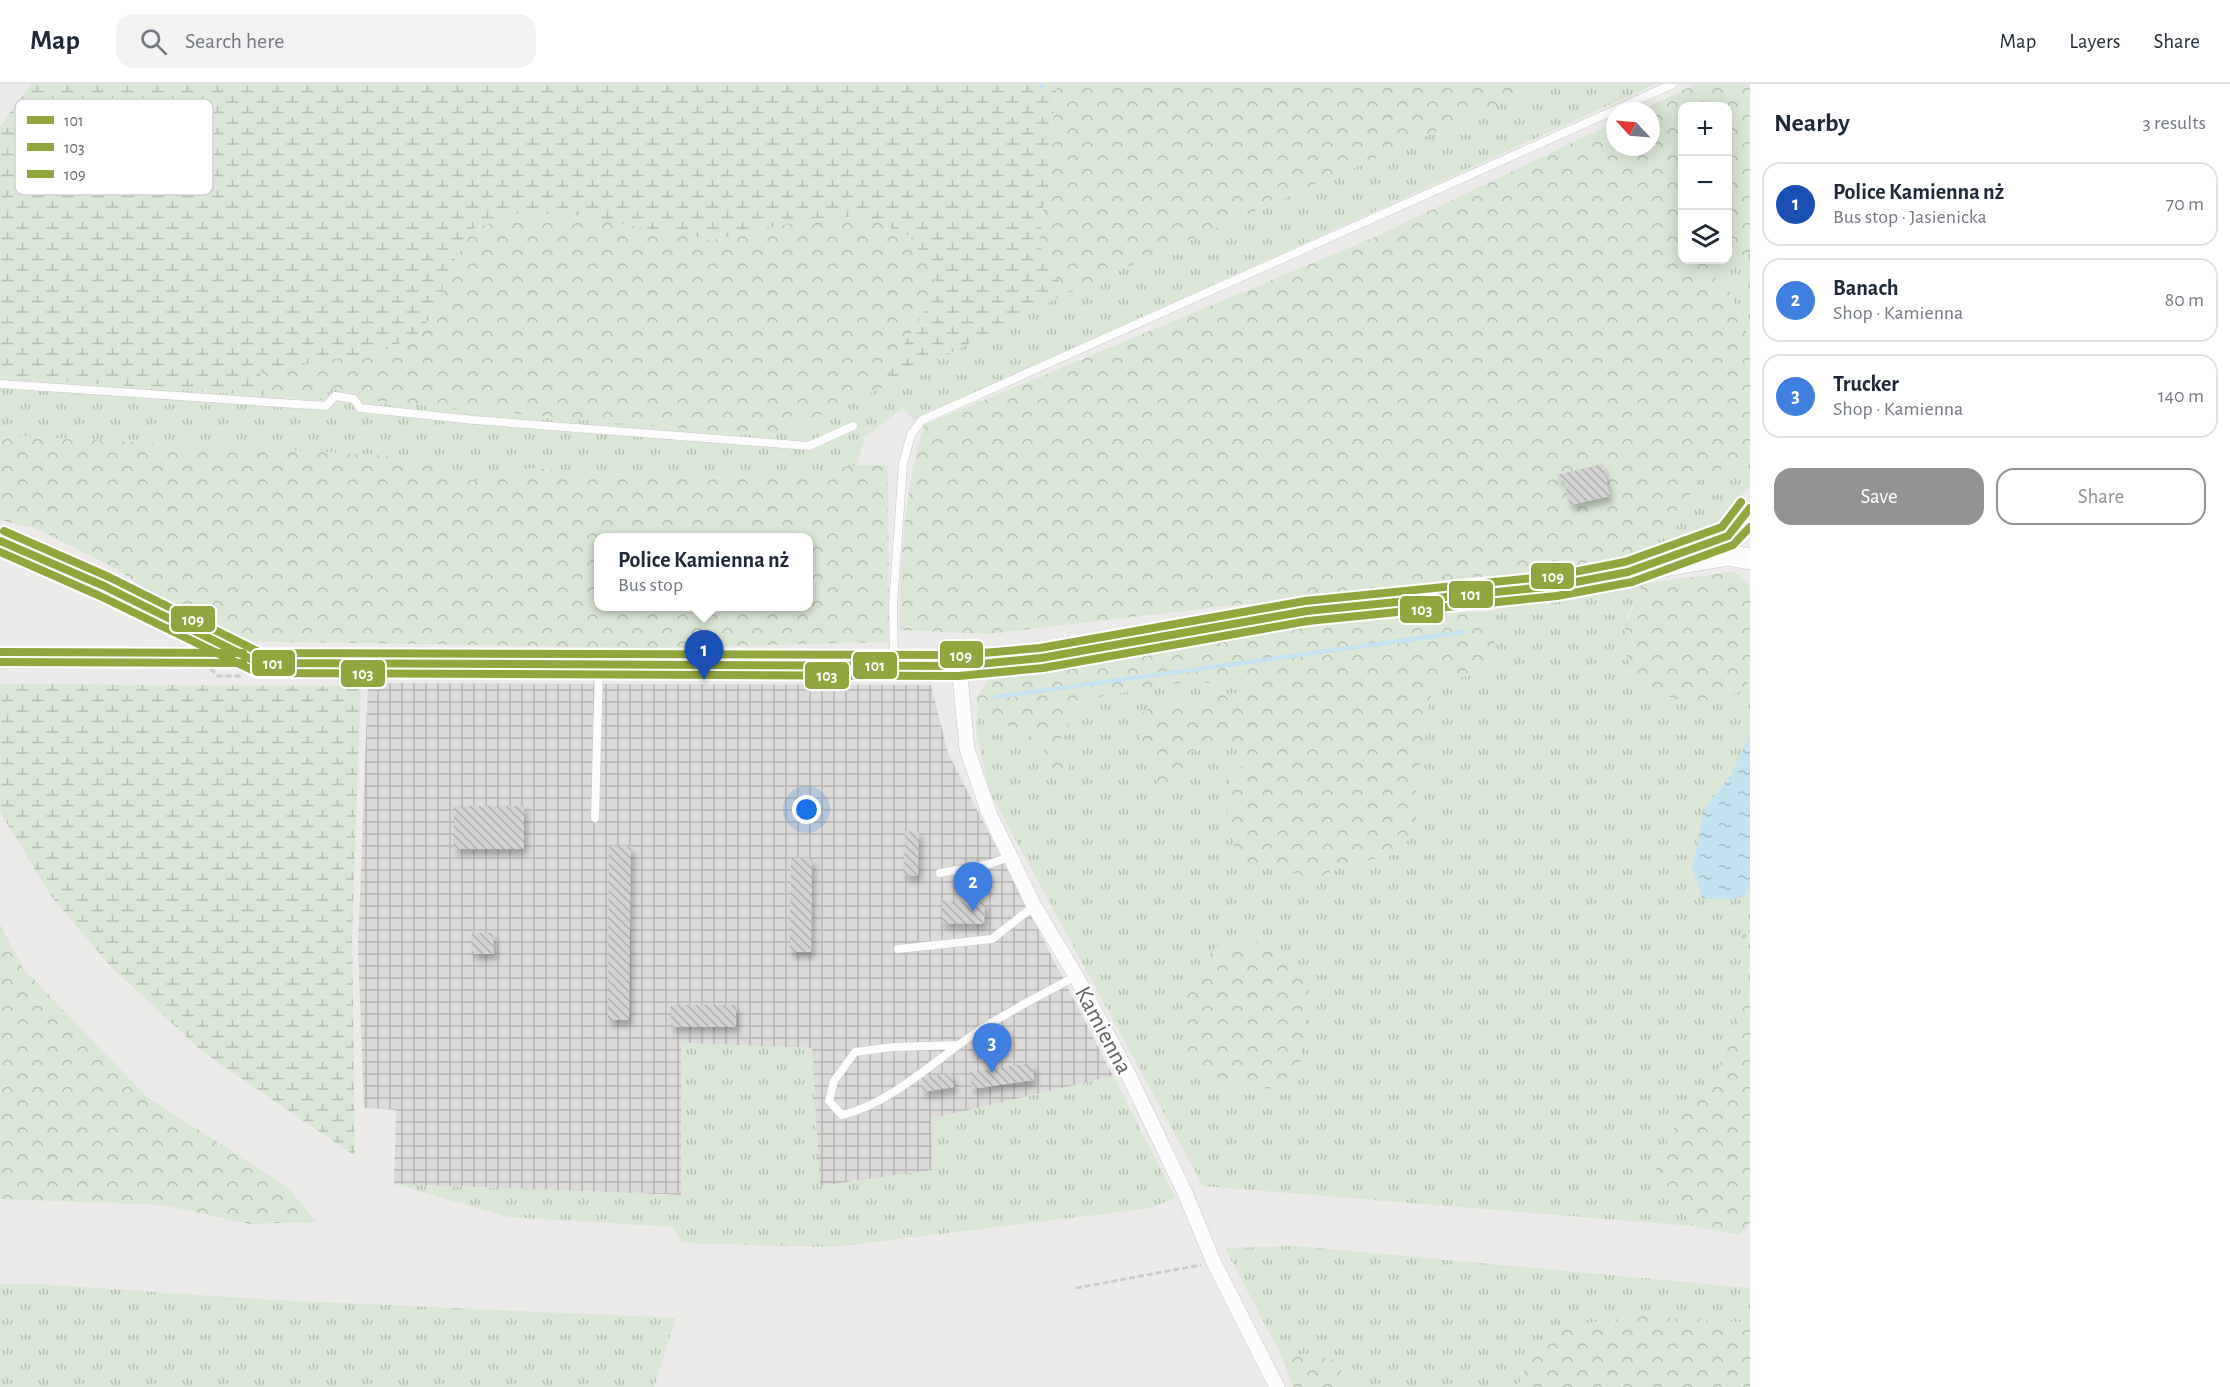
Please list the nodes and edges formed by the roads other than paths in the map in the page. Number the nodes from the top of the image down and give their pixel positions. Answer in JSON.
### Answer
{"nodes":[{"id":1,"x":1673,"y":84,"type":"edge"},
{"id":2,"x":0,"y":384,"type":"edge"},
{"id":3,"x":852,"y":426,"type":"dead end"},
{"id":4,"x":1747,"y":514,"type":"edge"},
{"id":5,"x":0,"y":541,"type":"edge"},
{"id":6,"x":1750,"y":558,"type":"edge"},
{"id":7,"x":1628,"y":572,"type":"junction"},
{"id":8,"x":599,"y":663,"type":"junction"},
{"id":9,"x":894,"y":664,"type":"junction"},
{"id":10,"x":959,"y":666,"type":"junction"},
{"id":11,"x":595,"y":818,"type":"dead end"},
{"id":12,"x":1008,"y":857,"type":"junction"},
{"id":13,"x":940,"y":873,"type":"dead end"},
{"id":14,"x":1034,"y":906,"type":"junction"},
{"id":15,"x":898,"y":949,"type":"dead end"},
{"id":16,"x":1076,"y":976,"type":"junction"},
{"id":17,"x":958,"y":1046,"type":"junction"},
{"id":18,"x":1277,"y":1387,"type":"edge"}],
"edges":[{"from":1,"to":9,"type":"lane"},
{"from":2,"to":3,"type":"lane"},
{"from":4,"to":6,"type":"main road"},
{"from":4,"to":7,"type":"main road"},
{"from":5,"to":8,"type":"main road"},
{"from":6,"to":7,"type":"main road"},
{"from":7,"to":10,"type":"main road"},
{"from":8,"to":9,"type":"main road"},
{"from":8,"to":11,"type":"lane"},
{"from":9,"to":10,"type":"main road"},
{"from":10,"to":12,"type":"street","name":"Kamienna"},
{"from":12,"to":13,"type":"lane"},
{"from":12,"to":14,"type":"street","name":"Kamienna"},
{"from":14,"to":15,"type":"lane"},
{"from":14,"to":16,"type":"street","name":"Kamienna"},
{"from":16,"to":17,"type":"lane"},
{"from":16,"to":18,"type":"street","name":"Kamienna"},
{"from":17,"to":17,"type":"lane"}]}
